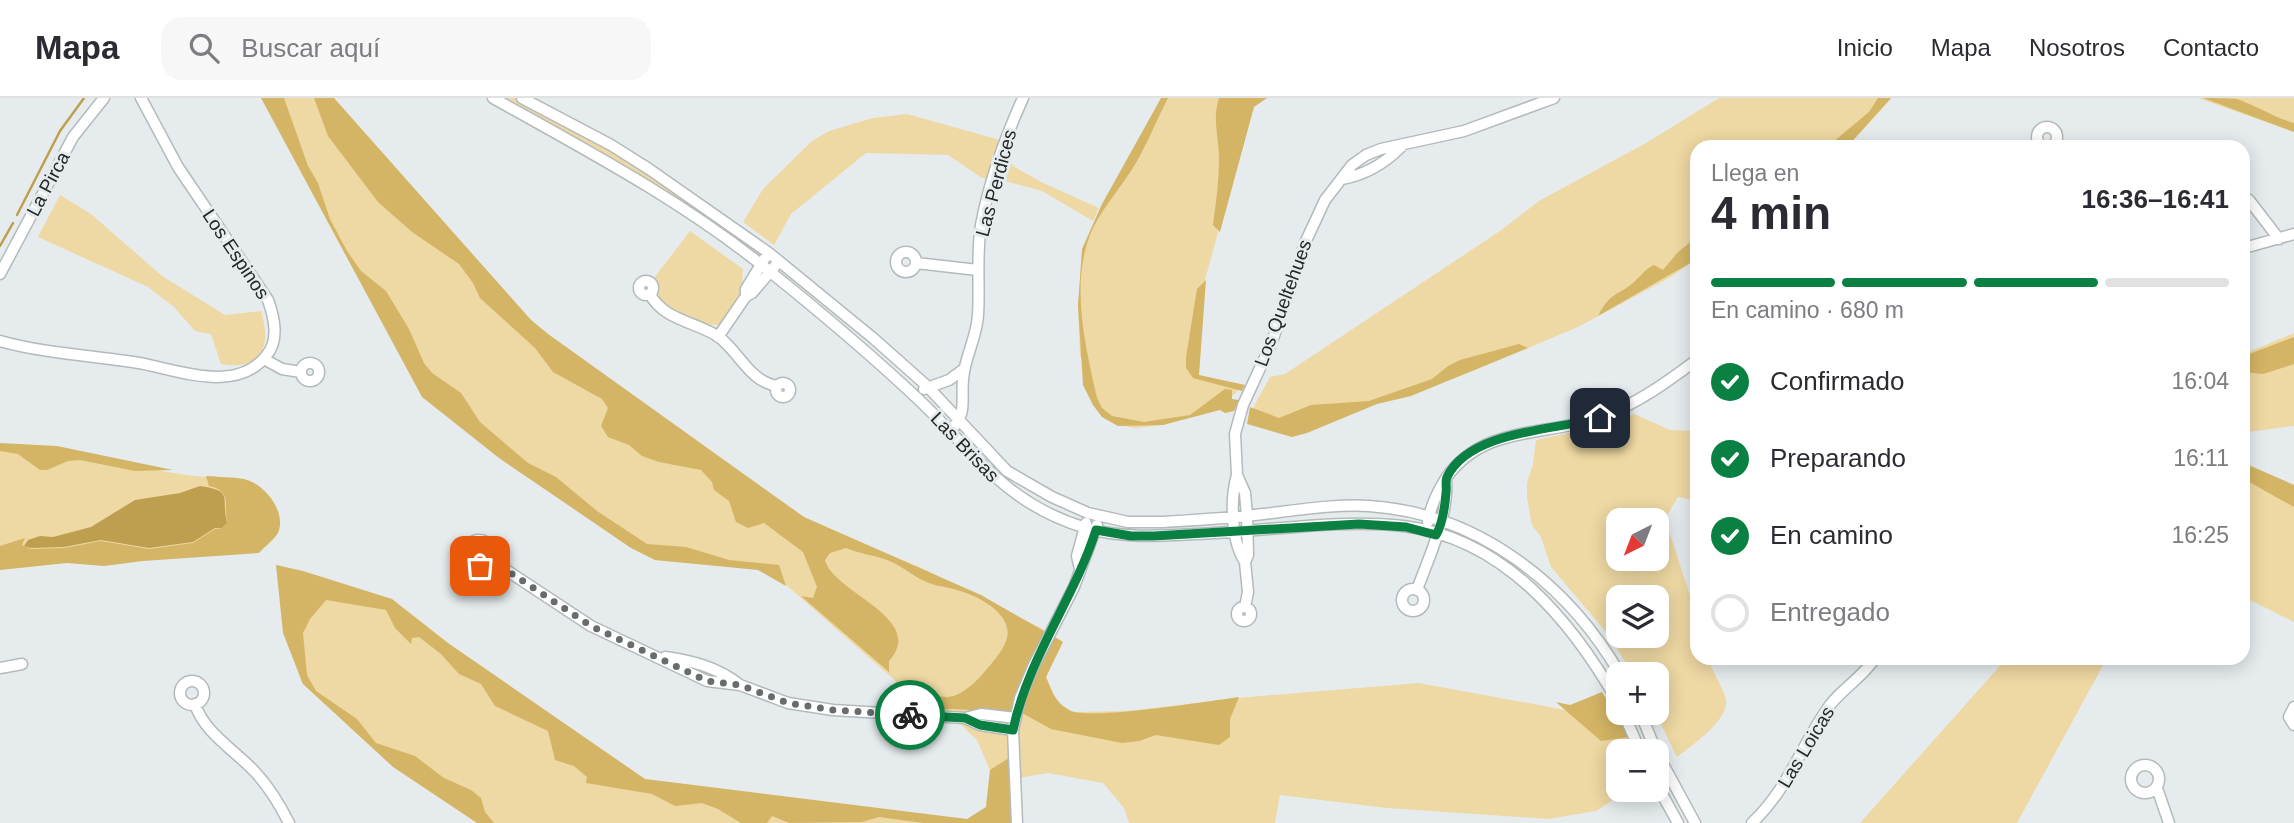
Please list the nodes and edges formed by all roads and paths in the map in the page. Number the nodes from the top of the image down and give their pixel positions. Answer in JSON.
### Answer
{"nodes":[{"id":1,"x":104,"y":98,"type":"edge"},
{"id":2,"x":143,"y":98,"type":"edge"},
{"id":3,"x":493,"y":98,"type":"edge"},
{"id":4,"x":522,"y":98,"type":"edge"},
{"id":5,"x":1023,"y":98,"type":"edge"},
{"id":6,"x":1554,"y":98,"type":"edge"},
{"id":7,"x":2250,"y":201,"type":"edge"},
{"id":8,"x":2294,"y":234,"type":"edge"},
{"id":9,"x":2278,"y":239,"type":"junction"},
{"id":10,"x":2250,"y":246,"type":"edge"},
{"id":11,"x":769,"y":253,"type":"junction"},
{"id":12,"x":779,"y":261,"type":"junction"},
{"id":13,"x":916,"y":263,"type":"dead end"},
{"id":14,"x":761,"y":264,"type":"junction"},
{"id":15,"x":978,"y":270,"type":"junction"},
{"id":16,"x":771,"y":272,"type":"junction"},
{"id":17,"x":0,"y":274,"type":"edge"},
{"id":18,"x":650,"y":294,"type":"dead end"},
{"id":19,"x":746,"y":296,"type":"junction"},
{"id":20,"x":0,"y":333,"type":"edge"},
{"id":21,"x":718,"y":337,"type":"junction"},
{"id":22,"x":0,"y":341,"type":"edge"},
{"id":23,"x":19,"y":346,"type":"junction"},
{"id":24,"x":264,"y":359,"type":"junction"},
{"id":25,"x":1690,"y":365,"type":"edge"},
{"id":26,"x":964,"y":369,"type":"junction"},
{"id":27,"x":301,"y":372,"type":"dead end"},
{"id":28,"x":777,"y":386,"type":"dead end"},
{"id":29,"x":927,"y":386,"type":"junction"},
{"id":30,"x":916,"y":397,"type":"junction"},
{"id":31,"x":960,"y":421,"type":"junction"},
{"id":32,"x":950,"y":432,"type":"junction"},
{"id":33,"x":1237,"y":475,"type":"junction"},
{"id":34,"x":1093,"y":515,"type":"junction"},
{"id":35,"x":1247,"y":516,"type":"junction"},
{"id":36,"x":1235,"y":517,"type":"junction"},
{"id":37,"x":1435,"y":519,"type":"junction"},
{"id":38,"x":1090,"y":529,"type":"junction"},
{"id":39,"x":1242,"y":532,"type":"junction"},
{"id":40,"x":1433,"y":533,"type":"junction"},
{"id":41,"x":491,"y":560,"type":"dead end"},
{"id":42,"x":1417,"y":590,"type":"dead end"},
{"id":43,"x":1245,"y":607,"type":"dead end"},
{"id":44,"x":1612,"y":662,"type":"edge"},
{"id":45,"x":22,"y":664,"type":"dead end"},
{"id":46,"x":1861,"y":665,"type":"edge"},
{"id":47,"x":1868,"y":665,"type":"edge"},
{"id":48,"x":0,"y":668,"type":"edge"},
{"id":49,"x":1606,"y":675,"type":"edge"},
{"id":50,"x":1603,"y":676,"type":"junction"},
{"id":51,"x":1857,"y":676,"type":"junction"},
{"id":52,"x":1606,"y":681,"type":"edge"},
{"id":53,"x":195,"y":704,"type":"dead end"},
{"id":54,"x":2294,"y":707,"type":"edge"},
{"id":55,"x":1014,"y":724,"type":"junction"},
{"id":56,"x":2294,"y":725,"type":"edge"},
{"id":57,"x":1669,"y":774,"type":"edge"},
{"id":58,"x":2157,"y":788,"type":"dead end"},
{"id":59,"x":1666,"y":802,"type":"edge"},
{"id":60,"x":1752,"y":822,"type":"edge"},
{"id":61,"x":289,"y":823,"type":"edge"},
{"id":62,"x":1017,"y":823,"type":"edge"},
{"id":63,"x":1678,"y":823,"type":"edge"},
{"id":64,"x":1695,"y":823,"type":"edge"},
{"id":65,"x":2169,"y":823,"type":"edge"}],
"edges":[{"from":1,"to":17,"type":"street","name":"La Pirca"},
{"from":2,"to":24,"type":"street","name":"Los Espinos"},
{"from":3,"to":14,"type":"street","name":"Las Brisas"},
{"from":4,"to":11,"type":"street","name":"Las Brisas"},
{"from":5,"to":15,"type":"street","name":"Las Perdices"},
{"from":6,"to":33,"type":"street","name":"Los Queltehues"},
{"from":7,"to":9,"type":"street"},
{"from":8,"to":9,"type":"street"},
{"from":9,"to":10,"type":"street"},
{"from":11,"to":12,"type":"street","name":"Las Brisas"},
{"from":11,"to":14,"type":"street"},
{"from":12,"to":16,"type":"street"},
{"from":12,"to":29,"type":"street","name":"Las Brisas"},
{"from":13,"to":15,"type":"street"},
{"from":14,"to":16,"type":"street","name":"Las Brisas"},
{"from":14,"to":19,"type":"street"},
{"from":15,"to":26,"type":"street","name":"Las Perdices"},
{"from":16,"to":19,"type":"street"},
{"from":16,"to":30,"type":"street","name":"Las Brisas"},
{"from":18,"to":21,"type":"street"},
{"from":19,"to":21,"type":"street"},
{"from":20,"to":23,"type":"street"},
{"from":21,"to":28,"type":"street"},
{"from":22,"to":23,"type":"street"},
{"from":23,"to":24,"type":"street"},
{"from":24,"to":27,"type":"street"},
{"from":25,"to":37,"type":"street"},
{"from":26,"to":29,"type":"street"},
{"from":26,"to":31,"type":"street","name":"Las Perdices"},
{"from":29,"to":30,"type":"street"},
{"from":29,"to":31,"type":"street","name":"Las Brisas"},
{"from":30,"to":32,"type":"street","name":"Las Brisas"},
{"from":31,"to":32,"type":"street"},
{"from":31,"to":34,"type":"street","name":"Las Brisas"},
{"from":32,"to":38,"type":"street","name":"Las Brisas"},
{"from":33,"to":35,"type":"street","name":"Los Queltehues"},
{"from":33,"to":36,"type":"street","name":"Los Queltehues"},
{"from":34,"to":36,"type":"street","name":"Las Brisas"},
{"from":34,"to":38,"type":"street"},
{"from":35,"to":36,"type":"street","name":"Las Brisas"},
{"from":35,"to":37,"type":"street","name":"Las Brisas"},
{"from":35,"to":39,"type":"street","name":"Los Queltehues"},
{"from":36,"to":39,"type":"street","name":"Los Queltehues"},
{"from":37,"to":40,"type":"street"},
{"from":37,"to":44,"type":"street","name":"Las Brisas"},
{"from":38,"to":39,"type":"street","name":"Las Brisas"},
{"from":38,"to":55,"type":"street"},
{"from":39,"to":40,"type":"street","name":"Las Brisas"},
{"from":39,"to":43,"type":"street","name":"Los Queltehues"},
{"from":40,"to":42,"type":"street"},
{"from":40,"to":50,"type":"street","name":"Las Brisas"},
{"from":41,"to":55,"type":"street"},
{"from":45,"to":48,"type":"street"},
{"from":46,"to":51,"type":"street","name":"Las Loicas"},
{"from":47,"to":51,"type":"street","name":"Las Loicas"},
{"from":49,"to":50,"type":"street"},
{"from":50,"to":52,"type":"street","name":"Las Brisas"},
{"from":51,"to":60,"type":"street","name":"Las Loicas"},
{"from":53,"to":61,"type":"street"},
{"from":54,"to":56,"type":"street"},
{"from":55,"to":62,"type":"street"},
{"from":57,"to":64,"type":"street"},
{"from":58,"to":65,"type":"street"},
{"from":59,"to":63,"type":"street"}]}
